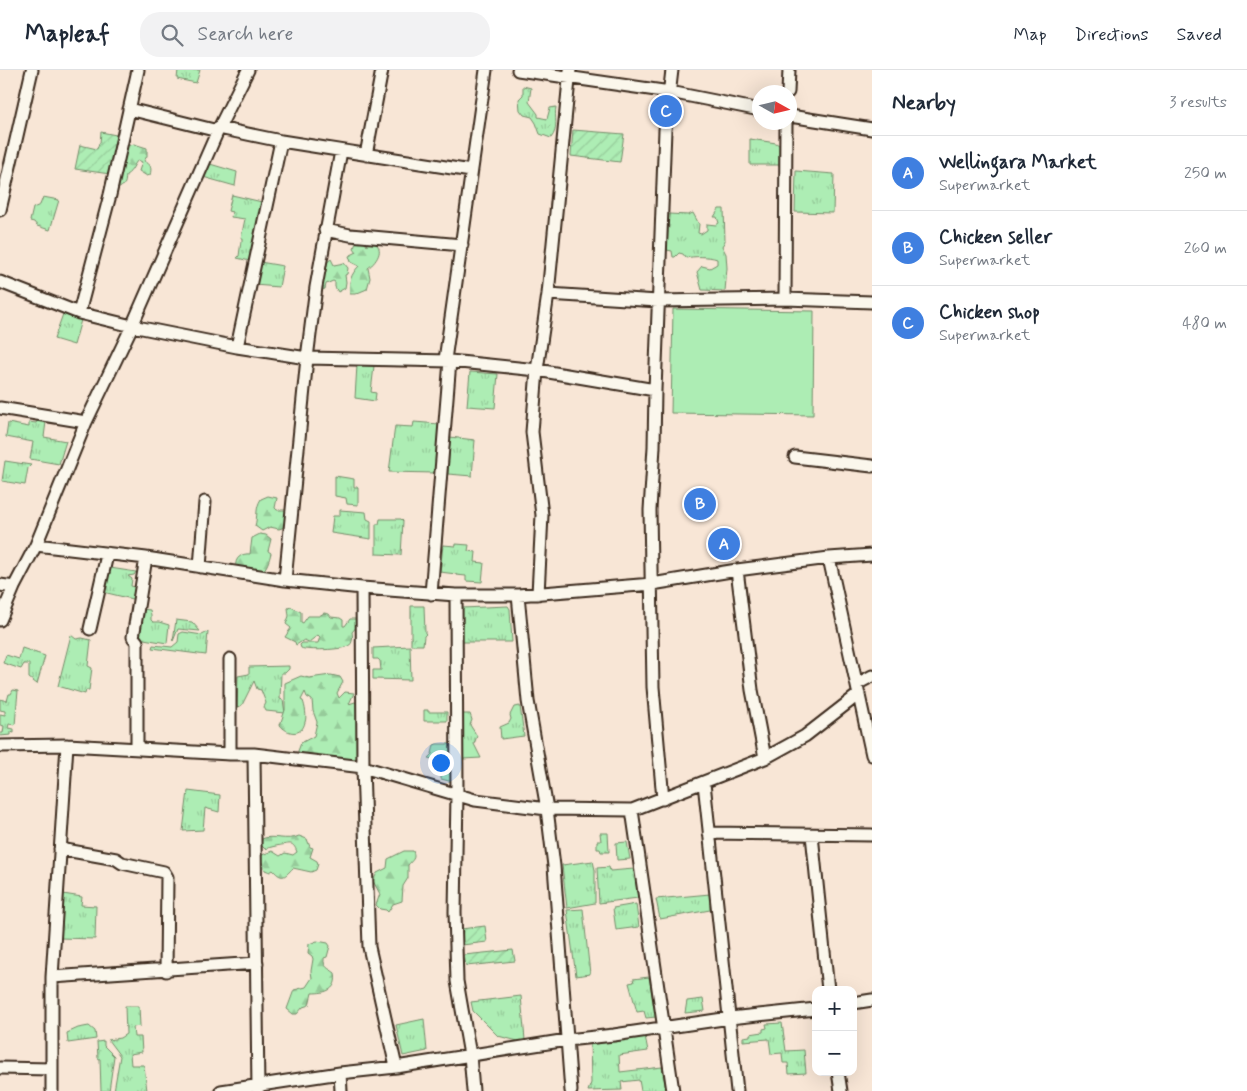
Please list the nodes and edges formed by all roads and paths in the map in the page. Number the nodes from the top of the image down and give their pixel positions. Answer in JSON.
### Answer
{"nodes":[{"id":1,"x":32,"y":70,"type":"edge"},
{"id":2,"x":138,"y":70,"type":"edge"},
{"id":3,"x":248,"y":70,"type":"edge"},
{"id":4,"x":382,"y":70,"type":"edge"},
{"id":5,"x":486,"y":70,"type":"edge"},
{"id":6,"x":518,"y":70,"type":"edge"},
{"id":7,"x":672,"y":70,"type":"edge"},
{"id":8,"x":789,"y":70,"type":"edge"},
{"id":9,"x":569,"y":74,"type":"edge"},
{"id":10,"x":788,"y":85,"type":"edge"},
{"id":11,"x":670,"y":92,"type":"junction"},
{"id":12,"x":752,"y":108,"type":"edge"},
{"id":13,"x":130,"y":109,"type":"junction"},
{"id":14,"x":797,"y":117,"type":"edge"},
{"id":15,"x":872,"y":129,"type":"edge"},
{"id":16,"x":218,"y":130,"type":"junction"},
{"id":17,"x":786,"y":130,"type":"edge"},
{"id":18,"x":280,"y":141,"type":"junction"},
{"id":19,"x":341,"y":151,"type":"junction"},
{"id":20,"x":366,"y":155,"type":"junction"},
{"id":21,"x":471,"y":171,"type":"junction"},
{"id":22,"x":0,"y":210,"type":"edge"},
{"id":23,"x":325,"y":230,"type":"junction"},
{"id":24,"x":462,"y":245,"type":"junction"},
{"id":25,"x":0,"y":282,"type":"edge"},
{"id":26,"x":548,"y":294,"type":"junction"},
{"id":27,"x":785,"y":299,"type":"junction"},
{"id":28,"x":658,"y":301,"type":"junction"},
{"id":29,"x":872,"y":302,"type":"edge"},
{"id":30,"x":79,"y":313,"type":"junction"},
{"id":31,"x":132,"y":326,"type":"junction"},
{"id":32,"x":237,"y":347,"type":"junction"},
{"id":33,"x":307,"y":358,"type":"junction"},
{"id":34,"x":448,"y":360,"type":"junction"},
{"id":35,"x":537,"y":370,"type":"junction"},
{"id":36,"x":655,"y":390,"type":"junction"},
{"id":37,"x":0,"y":408,"type":"edge"},
{"id":38,"x":86,"y":422,"type":"junction"},
{"id":39,"x":795,"y":457,"type":"dead end"},
{"id":40,"x":872,"y":466,"type":"edge"},
{"id":41,"x":205,"y":502,"type":"dead end"},
{"id":42,"x":36,"y":545,"type":"junction"},
{"id":43,"x":107,"y":555,"type":"junction"},
{"id":44,"x":872,"y":555,"type":"edge"},
{"id":45,"x":146,"y":558,"type":"junction"},
{"id":46,"x":829,"y":558,"type":"junction"},
{"id":47,"x":200,"y":567,"type":"junction"},
{"id":48,"x":737,"y":570,"type":"junction"},
{"id":49,"x":285,"y":580,"type":"junction"},
{"id":50,"x":652,"y":584,"type":"junction"},
{"id":51,"x":0,"y":586,"type":"edge"},
{"id":52,"x":14,"y":586,"type":"junction"},
{"id":53,"x":362,"y":588,"type":"junction"},
{"id":54,"x":431,"y":594,"type":"junction"},
{"id":55,"x":538,"y":594,"type":"junction"},
{"id":56,"x":456,"y":595,"type":"junction"},
{"id":57,"x":518,"y":595,"type":"junction"},
{"id":58,"x":0,"y":620,"type":"edge"},
{"id":59,"x":90,"y":629,"type":"dead end"},
{"id":60,"x":230,"y":659,"type":"dead end"},
{"id":61,"x":872,"y":676,"type":"edge"},
{"id":62,"x":858,"y":689,"type":"junction"},
{"id":63,"x":871,"y":742,"type":"edge"},
{"id":64,"x":67,"y":745,"type":"junction"},
{"id":65,"x":0,"y":746,"type":"edge"},
{"id":66,"x":137,"y":748,"type":"junction"},
{"id":67,"x":230,"y":754,"type":"junction"},
{"id":68,"x":254,"y":754,"type":"junction"},
{"id":69,"x":872,"y":755,"type":"edge"},
{"id":70,"x":765,"y":758,"type":"junction"},
{"id":71,"x":364,"y":767,"type":"junction"},
{"id":72,"x":704,"y":783,"type":"junction"},
{"id":73,"x":457,"y":794,"type":"junction"},
{"id":74,"x":663,"y":799,"type":"junction"},
{"id":75,"x":547,"y":809,"type":"junction"},
{"id":76,"x":632,"y":810,"type":"junction"},
{"id":77,"x":709,"y":834,"type":"junction"},
{"id":78,"x":812,"y":835,"type":"junction"},
{"id":79,"x":872,"y":835,"type":"edge"},
{"id":80,"x":60,"y":849,"type":"junction"},
{"id":81,"x":257,"y":963,"type":"junction"},
{"id":82,"x":166,"y":970,"type":"junction"},
{"id":83,"x":52,"y":977,"type":"junction"},
{"id":84,"x":828,"y":986,"type":"edge"},
{"id":85,"x":872,"y":1000,"type":"edge"},
{"id":86,"x":857,"y":1003,"type":"edge"},
{"id":87,"x":812,"y":1009,"type":"edge"},
{"id":88,"x":730,"y":1018,"type":"junction"},
{"id":89,"x":664,"y":1028,"type":"junction"},
{"id":90,"x":567,"y":1040,"type":"junction"},
{"id":91,"x":470,"y":1056,"type":"junction"},
{"id":92,"x":396,"y":1067,"type":"junction"},
{"id":93,"x":0,"y":1068,"type":"edge"},
{"id":94,"x":51,"y":1069,"type":"junction"},
{"id":95,"x":340,"y":1073,"type":"junction"},
{"id":96,"x":839,"y":1076,"type":"edge"},
{"id":97,"x":258,"y":1088,"type":"edge"},
{"id":98,"x":52,"y":1091,"type":"edge"},
{"id":99,"x":221,"y":1091,"type":"edge"},
{"id":100,"x":341,"y":1091,"type":"edge"},
{"id":101,"x":473,"y":1091,"type":"edge"},
{"id":102,"x":571,"y":1091,"type":"edge"},
{"id":103,"x":673,"y":1091,"type":"edge"},
{"id":104,"x":737,"y":1091,"type":"edge"},
{"id":105,"x":841,"y":1091,"type":"edge"}],
"edges":[{"from":1,"to":22,"type":"street"},
{"from":2,"to":13,"type":"street"},
{"from":3,"to":16,"type":"street"},
{"from":4,"to":20,"type":"street"},
{"from":5,"to":21,"type":"street"},
{"from":6,"to":9,"type":"street"},
{"from":7,"to":11,"type":"street"},
{"from":8,"to":10,"type":"street"},
{"from":9,"to":11,"type":"street"},
{"from":9,"to":26,"type":"street"},
{"from":11,"to":12,"type":"street"},
{"from":11,"to":28,"type":"street"},
{"from":13,"to":16,"type":"street"},
{"from":13,"to":30,"type":"street"},
{"from":14,"to":15,"type":"street"},
{"from":16,"to":18,"type":"street"},
{"from":16,"to":31,"type":"street"},
{"from":17,"to":27,"type":"street"},
{"from":18,"to":19,"type":"street"},
{"from":18,"to":32,"type":"street"},
{"from":19,"to":20,"type":"street"},
{"from":19,"to":23,"type":"street"},
{"from":20,"to":21,"type":"street"},
{"from":21,"to":24,"type":"street"},
{"from":23,"to":24,"type":"street"},
{"from":23,"to":33,"type":"street"},
{"from":24,"to":34,"type":"street"},
{"from":25,"to":30,"type":"street"},
{"from":26,"to":28,"type":"street"},
{"from":26,"to":35,"type":"street"},
{"from":27,"to":28,"type":"street"},
{"from":27,"to":29,"type":"street"},
{"from":28,"to":36,"type":"street"},
{"from":30,"to":31,"type":"street"},
{"from":31,"to":32,"type":"street"},
{"from":31,"to":38,"type":"street"},
{"from":32,"to":33,"type":"street"},
{"from":33,"to":34,"type":"street"},
{"from":33,"to":49,"type":"street"},
{"from":34,"to":35,"type":"street"},
{"from":34,"to":54,"type":"street"},
{"from":35,"to":36,"type":"street"},
{"from":35,"to":55,"type":"street"},
{"from":36,"to":50,"type":"street"},
{"from":37,"to":38,"type":"street"},
{"from":38,"to":42,"type":"street"},
{"from":39,"to":40,"type":"street"},
{"from":41,"to":47,"type":"street"},
{"from":42,"to":43,"type":"street"},
{"from":42,"to":52,"type":"street"},
{"from":43,"to":45,"type":"street"},
{"from":43,"to":59,"type":"street"},
{"from":44,"to":46,"type":"street"},
{"from":45,"to":47,"type":"street"},
{"from":45,"to":66,"type":"street"},
{"from":46,"to":48,"type":"street"},
{"from":46,"to":62,"type":"street"},
{"from":47,"to":49,"type":"street"},
{"from":48,"to":50,"type":"street"},
{"from":48,"to":70,"type":"street"},
{"from":49,"to":53,"type":"street"},
{"from":50,"to":55,"type":"street"},
{"from":50,"to":74,"type":"street"},
{"from":51,"to":52,"type":"street"},
{"from":52,"to":58,"type":"street"},
{"from":53,"to":54,"type":"street"},
{"from":53,"to":71,"type":"street"},
{"from":54,"to":56,"type":"street"},
{"from":55,"to":57,"type":"street"},
{"from":56,"to":57,"type":"street"},
{"from":56,"to":73,"type":"street"},
{"from":57,"to":75,"type":"street"},
{"from":60,"to":67,"type":"street"},
{"from":61,"to":62,"type":"street"},
{"from":62,"to":63,"type":"street"},
{"from":62,"to":70,"type":"street"},
{"from":63,"to":69,"type":"street"},
{"from":64,"to":65,"type":"street"},
{"from":64,"to":66,"type":"street"},
{"from":64,"to":80,"type":"street"},
{"from":66,"to":67,"type":"street"},
{"from":67,"to":68,"type":"street"},
{"from":68,"to":71,"type":"street"},
{"from":68,"to":81,"type":"street"},
{"from":70,"to":72,"type":"street"},
{"from":71,"to":73,"type":"street"},
{"from":71,"to":92,"type":"street"},
{"from":72,"to":74,"type":"street"},
{"from":72,"to":77,"type":"street"},
{"from":73,"to":75,"type":"street"},
{"from":73,"to":91,"type":"street"},
{"from":74,"to":76,"type":"street"},
{"from":75,"to":76,"type":"street"},
{"from":75,"to":90,"type":"street"},
{"from":76,"to":89,"type":"street"},
{"from":77,"to":78,"type":"street"},
{"from":77,"to":88,"type":"street"},
{"from":78,"to":79,"type":"street"},
{"from":78,"to":84,"type":"street"},
{"from":80,"to":82,"type":"street"},
{"from":80,"to":83,"type":"street"},
{"from":81,"to":82,"type":"street"},
{"from":81,"to":97,"type":"street"},
{"from":82,"to":83,"type":"street"},
{"from":83,"to":94,"type":"street"},
{"from":85,"to":86,"type":"street"},
{"from":87,"to":88,"type":"street"},
{"from":88,"to":89,"type":"street"},
{"from":88,"to":104,"type":"street"},
{"from":89,"to":90,"type":"street"},
{"from":89,"to":103,"type":"street"},
{"from":90,"to":91,"type":"street"},
{"from":90,"to":102,"type":"street"},
{"from":91,"to":92,"type":"street"},
{"from":91,"to":101,"type":"street"},
{"from":92,"to":95,"type":"street"},
{"from":93,"to":94,"type":"street"},
{"from":94,"to":98,"type":"street"},
{"from":95,"to":97,"type":"street"},
{"from":95,"to":100,"type":"street"},
{"from":96,"to":105,"type":"street"},
{"from":97,"to":99,"type":"street"}]}
